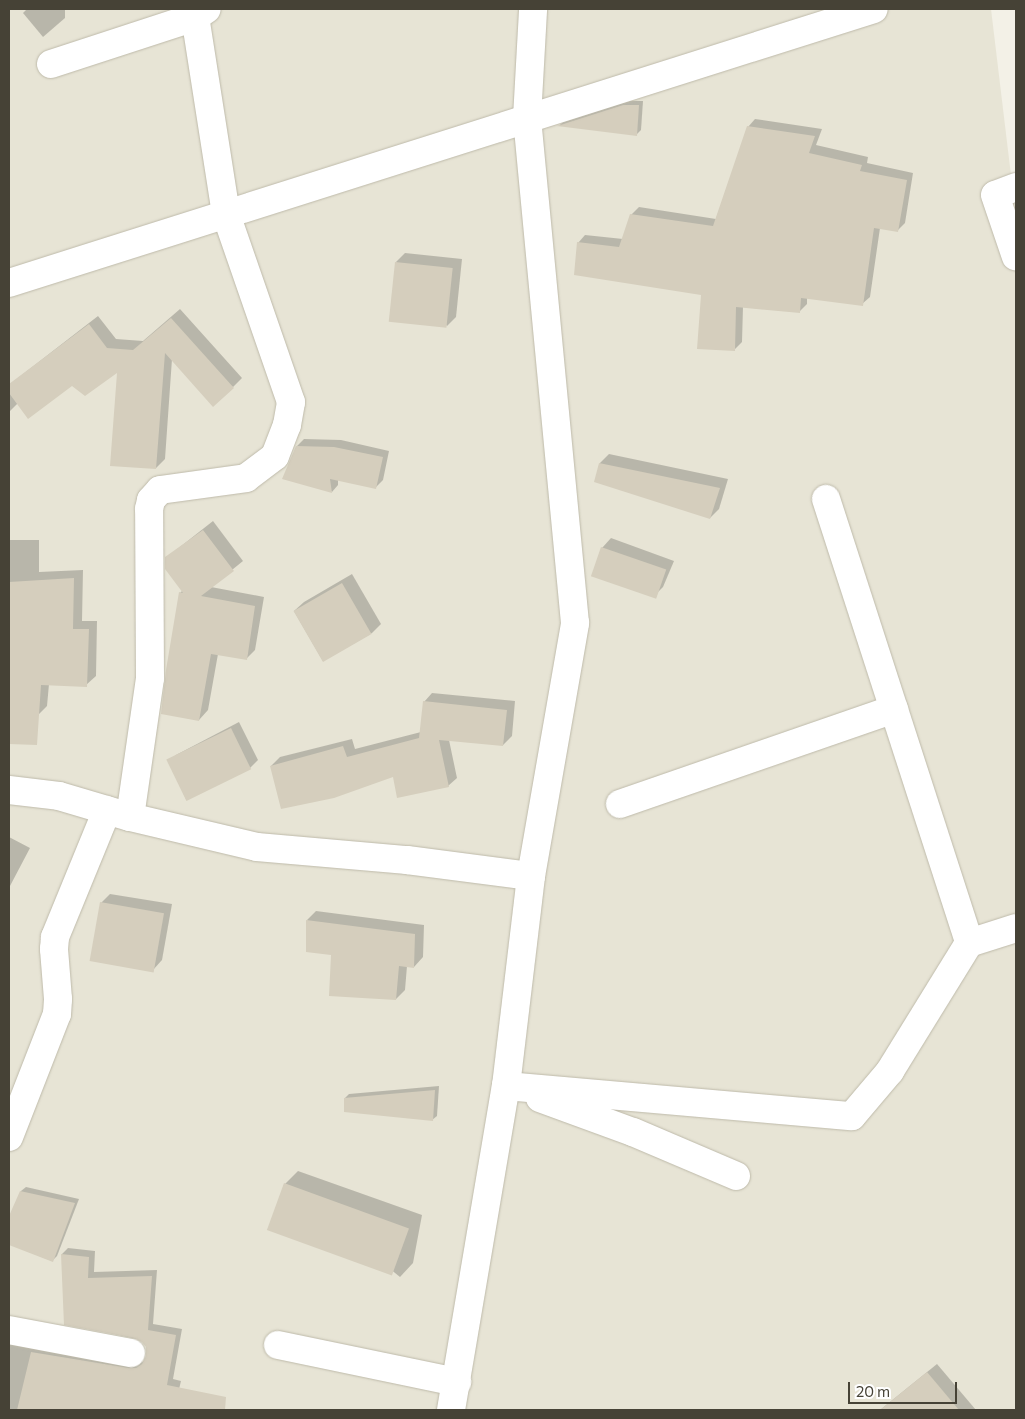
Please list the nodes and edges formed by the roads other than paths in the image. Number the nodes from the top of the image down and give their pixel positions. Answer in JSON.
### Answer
{"nodes":[{"id":1,"x":533,"y":9,"type":"edge"},
{"id":2,"x":874,"y":9,"type":"edge"},
{"id":3,"x":201,"y":13,"type":"edge"},
{"id":4,"x":51,"y":64,"type":"dead end"},
{"id":5,"x":527,"y":118,"type":"junction"},
{"id":6,"x":1016,"y":187,"type":"edge"},
{"id":7,"x":226,"y":214,"type":"junction"},
{"id":8,"x":1016,"y":257,"type":"edge"},
{"id":9,"x":9,"y":283,"type":"edge"},
{"id":10,"x":826,"y":499,"type":"dead end"},
{"id":11,"x":894,"y":709,"type":"junction"},
{"id":12,"x":9,"y":790,"type":"edge"},
{"id":13,"x":620,"y":804,"type":"dead end"},
{"id":14,"x":118,"y":813,"type":"junction"},
{"id":15,"x":531,"y":876,"type":"junction"},
{"id":16,"x":1016,"y":928,"type":"edge"},
{"id":17,"x":968,"y":943,"type":"junction"},
{"id":18,"x":506,"y":1086,"type":"junction"},
{"id":19,"x":9,"y":1137,"type":"edge"},
{"id":20,"x":736,"y":1176,"type":"dead end"},
{"id":21,"x":9,"y":1330,"type":"edge"},
{"id":22,"x":278,"y":1346,"type":"dead end"},
{"id":23,"x":132,"y":1353,"type":"dead end"},
{"id":24,"x":457,"y":1382,"type":"junction"},
{"id":25,"x":451,"y":1410,"type":"edge"}],
"edges":[{"from":1,"to":5,"type":"street"},
{"from":2,"to":5,"type":"street"},
{"from":3,"to":4,"type":"street"},
{"from":3,"to":7,"type":"street"},
{"from":5,"to":7,"type":"street"},
{"from":5,"to":15,"type":"street"},
{"from":6,"to":8,"type":"street"},
{"from":7,"to":9,"type":"street"},
{"from":7,"to":14,"type":"street"},
{"from":10,"to":11,"type":"street"},
{"from":11,"to":13,"type":"street"},
{"from":11,"to":17,"type":"street"},
{"from":12,"to":14,"type":"street"},
{"from":14,"to":15,"type":"street"},
{"from":14,"to":19,"type":"street"},
{"from":15,"to":18,"type":"street"},
{"from":16,"to":17,"type":"street"},
{"from":17,"to":18,"type":"street"},
{"from":18,"to":20,"type":"street"},
{"from":18,"to":24,"type":"street"},
{"from":21,"to":23,"type":"street"},
{"from":22,"to":24,"type":"street"},
{"from":24,"to":25,"type":"street"}]}
